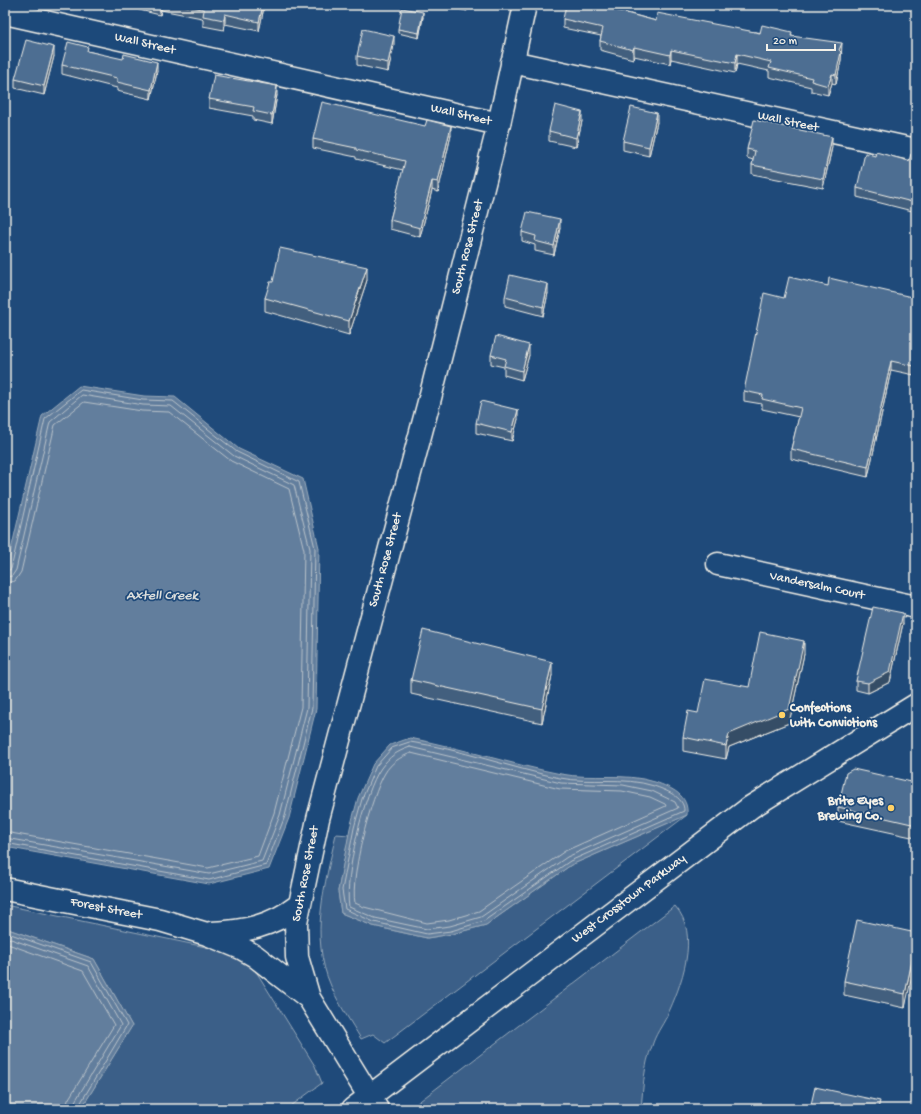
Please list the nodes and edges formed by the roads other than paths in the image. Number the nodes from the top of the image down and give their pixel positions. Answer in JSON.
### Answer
{"nodes":[{"id":1,"x":525,"y":5,"type":"edge"},
{"id":2,"x":5,"y":13,"type":"edge"},
{"id":3,"x":512,"y":62,"type":"junction"},
{"id":4,"x":499,"y":124,"type":"junction"},
{"id":5,"x":916,"y":150,"type":"edge"},
{"id":6,"x":718,"y":564,"type":"dead end"},
{"id":7,"x":916,"y":607,"type":"edge"},
{"id":8,"x":916,"y":705,"type":"edge"},
{"id":9,"x":5,"y":889,"type":"edge"},
{"id":10,"x":298,"y":906,"type":"junction"},
{"id":11,"x":207,"y":934,"type":"junction"},
{"id":12,"x":309,"y":998,"type":"junction"},
{"id":13,"x":366,"y":1105,"type":"edge"}],
"edges":[{"from":1,"to":3,"type":"street"},
{"from":2,"to":4,"type":"street","name":"Wall Street"},
{"from":3,"to":4,"type":"street","name":"Wall Street"},
{"from":3,"to":5,"type":"street","name":"Wall Street"},
{"from":4,"to":10,"type":"street","name":"South Rose Street"},
{"from":6,"to":7,"type":"street","name":"Vandersalm Court"},
{"from":8,"to":13,"type":"street","name":"West Crosstown Parkway"},
{"from":9,"to":11,"type":"street","name":"Forest Street"},
{"from":10,"to":11,"type":"street","name":"Forest Street"},
{"from":10,"to":12,"type":"street","name":"South Rose Street"},
{"from":11,"to":12,"type":"street","name":"Forest Street"},
{"from":12,"to":13,"type":"street"}]}
